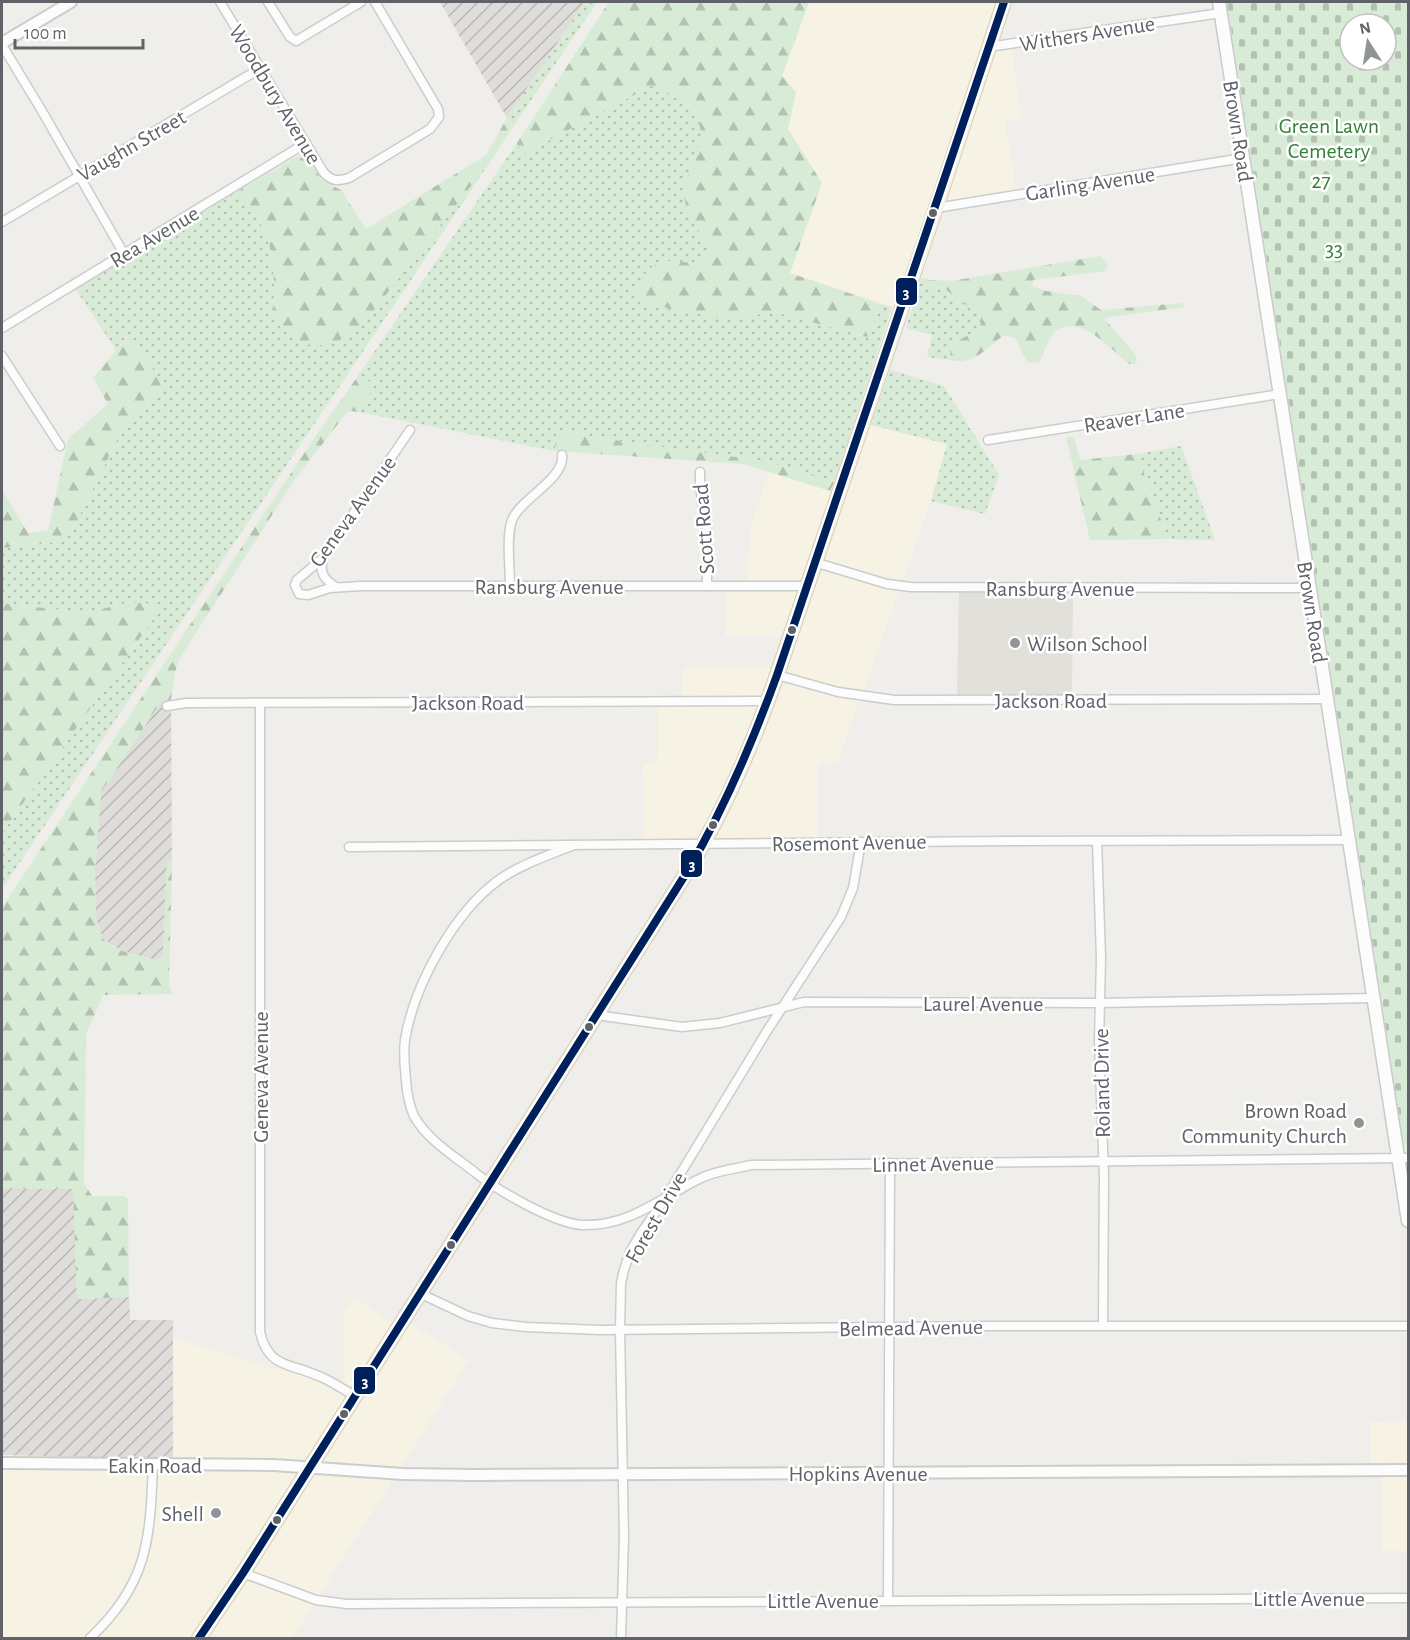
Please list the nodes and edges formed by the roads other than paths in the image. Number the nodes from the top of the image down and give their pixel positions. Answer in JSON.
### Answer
{"nodes":[{"id":1,"x":71,"y":2,"type":"edge"},
{"id":2,"x":220,"y":2,"type":"edge"},
{"id":3,"x":268,"y":2,"type":"edge"},
{"id":4,"x":361,"y":2,"type":"edge"},
{"id":5,"x":375,"y":2,"type":"edge"},
{"id":6,"x":1004,"y":2,"type":"edge"},
{"id":7,"x":1220,"y":7,"type":"edge"},
{"id":8,"x":2,"y":44,"type":"edge"},
{"id":9,"x":988,"y":47,"type":"junction"},
{"id":10,"x":261,"y":68,"type":"junction"},
{"id":11,"x":306,"y":143,"type":"junction"},
{"id":12,"x":1243,"y":158,"type":"junction"},
{"id":13,"x":80,"y":175,"type":"junction"},
{"id":14,"x":936,"y":208,"type":"junction"},
{"id":15,"x":2,"y":222,"type":"edge"},
{"id":16,"x":124,"y":254,"type":"junction"},
{"id":17,"x":2,"y":328,"type":"edge"},
{"id":18,"x":2,"y":356,"type":"edge"},
{"id":19,"x":1280,"y":394,"type":"junction"},
{"id":20,"x":410,"y":430,"type":"dead end"},
{"id":21,"x":988,"y":440,"type":"dead end"},
{"id":22,"x":60,"y":446,"type":"dead end"},
{"id":23,"x":562,"y":455,"type":"dead end"},
{"id":24,"x":700,"y":472,"type":"dead end"},
{"id":25,"x":323,"y":558,"type":"junction"},
{"id":26,"x":814,"y":562,"type":"junction"},
{"id":27,"x":510,"y":585,"type":"junction"},
{"id":28,"x":707,"y":586,"type":"junction"},
{"id":29,"x":806,"y":586,"type":"junction"},
{"id":30,"x":336,"y":587,"type":"junction"},
{"id":31,"x":1310,"y":588,"type":"junction"},
{"id":32,"x":296,"y":590,"type":"joint"},
{"id":33,"x":777,"y":675,"type":"junction"},
{"id":34,"x":1327,"y":699,"type":"junction"},
{"id":35,"x":768,"y":701,"type":"junction"},
{"id":36,"x":260,"y":703,"type":"junction"},
{"id":37,"x":167,"y":706,"type":"dead end"},
{"id":38,"x":1349,"y":840,"type":"junction"},
{"id":39,"x":1096,"y":841,"type":"junction"},
{"id":40,"x":861,"y":842,"type":"junction"},
{"id":41,"x":704,"y":844,"type":"junction"},
{"id":42,"x":574,"y":845,"type":"junction"},
{"id":43,"x":349,"y":846,"type":"dead end"},
{"id":44,"x":1374,"y":998,"type":"junction"},
{"id":45,"x":1099,"y":1003,"type":"junction"},
{"id":46,"x":783,"y":1007,"type":"junction"},
{"id":47,"x":596,"y":1015,"type":"junction"},
{"id":48,"x":1404,"y":1158,"type":"edge"},
{"id":49,"x":1103,"y":1161,"type":"junction"},
{"id":50,"x":890,"y":1163,"type":"junction"},
{"id":51,"x":489,"y":1184,"type":"junction"},
{"id":52,"x":665,"y":1199,"type":"junction"},
{"id":53,"x":1408,"y":1221,"type":"edge"},
{"id":54,"x":419,"y":1293,"type":"junction"},
{"id":55,"x":1103,"y":1326,"type":"junction"},
{"id":56,"x":1408,"y":1326,"type":"edge"},
{"id":57,"x":890,"y":1329,"type":"junction"},
{"id":58,"x":620,"y":1330,"type":"junction"},
{"id":59,"x":354,"y":1396,"type":"junction"},
{"id":60,"x":2,"y":1463,"type":"edge"},
{"id":61,"x":153,"y":1465,"type":"junction"},
{"id":62,"x":308,"y":1467,"type":"junction"},
{"id":63,"x":1408,"y":1470,"type":"edge"},
{"id":64,"x":889,"y":1473,"type":"junction"},
{"id":65,"x":623,"y":1474,"type":"junction"},
{"id":66,"x":243,"y":1573,"type":"junction"},
{"id":67,"x":1408,"y":1598,"type":"edge"},
{"id":68,"x":888,"y":1600,"type":"junction"},
{"id":69,"x":622,"y":1602,"type":"junction"},
{"id":70,"x":90,"y":1638,"type":"edge"},
{"id":71,"x":199,"y":1638,"type":"edge"},
{"id":72,"x":621,"y":1638,"type":"edge"}],
"edges":[{"from":1,"to":8,"type":"street"},
{"from":2,"to":10,"type":"street","name":"Woodbury Avenue"},
{"from":3,"to":4,"type":"street"},
{"from":5,"to":11,"type":"street","name":"Woodbury Avenue"},
{"from":6,"to":9,"type":"main road"},
{"from":7,"to":9,"type":"street","name":"Withers Avenue"},
{"from":7,"to":12,"type":"main road","name":"Brown Road"},
{"from":8,"to":13,"type":"street"},
{"from":9,"to":14,"type":"main road"},
{"from":10,"to":11,"type":"street","name":"Woodbury Avenue"},
{"from":10,"to":13,"type":"street","name":"Vaughn Street"},
{"from":11,"to":16,"type":"street","name":"Rea Avenue"},
{"from":12,"to":14,"type":"street","name":"Garling Avenue"},
{"from":12,"to":19,"type":"main road","name":"Brown Road"},
{"from":13,"to":15,"type":"street","name":"Vaughn Street"},
{"from":13,"to":16,"type":"street"},
{"from":14,"to":26,"type":"main road"},
{"from":16,"to":17,"type":"street","name":"Rea Avenue"},
{"from":18,"to":22,"type":"street"},
{"from":19,"to":21,"type":"street","name":"Reaver Lane"},
{"from":19,"to":31,"type":"main road","name":"Brown Road"},
{"from":20,"to":25,"type":"street","name":"Geneva Avenue"},
{"from":23,"to":27,"type":"street"},
{"from":24,"to":28,"type":"street","name":"Scott Road"},
{"from":25,"to":30,"type":"street"},
{"from":25,"to":32,"type":"street","name":"Geneva Avenue"},
{"from":26,"to":29,"type":"main road"},
{"from":26,"to":31,"type":"street","name":"Ransburg Avenue"},
{"from":27,"to":28,"type":"street","name":"Ransburg Avenue"},
{"from":27,"to":30,"type":"street","name":"Ransburg Avenue"},
{"from":28,"to":29,"type":"street","name":"Ransburg Avenue"},
{"from":29,"to":33,"type":"main road"},
{"from":30,"to":32,"type":"street","name":"Ransburg Avenue"},
{"from":31,"to":34,"type":"main road","name":"Brown Road"},
{"from":33,"to":34,"type":"street","name":"Jackson Road"},
{"from":33,"to":35,"type":"main road"},
{"from":34,"to":38,"type":"main road","name":"Brown Road"},
{"from":35,"to":36,"type":"street","name":"Jackson Road"},
{"from":35,"to":41,"type":"main road"},
{"from":36,"to":37,"type":"street","name":"Jackson Road"},
{"from":36,"to":59,"type":"street","name":"Geneva Avenue"},
{"from":38,"to":39,"type":"street","name":"Rosemont Avenue"},
{"from":38,"to":44,"type":"main road","name":"Brown Road"},
{"from":39,"to":40,"type":"street","name":"Rosemont Avenue"},
{"from":39,"to":45,"type":"street","name":"Roland Drive"},
{"from":40,"to":41,"type":"street","name":"Rosemont Avenue"},
{"from":40,"to":46,"type":"street","name":"Forest Drive"},
{"from":41,"to":42,"type":"street","name":"Rosemont Avenue"},
{"from":41,"to":47,"type":"main road"},
{"from":42,"to":43,"type":"street","name":"Rosemont Avenue"},
{"from":42,"to":51,"type":"street","name":"Linnet Avenue"},
{"from":44,"to":45,"type":"street","name":"Laurel Avenue"},
{"from":44,"to":48,"type":"main road","name":"Brown Road"},
{"from":45,"to":46,"type":"street","name":"Laurel Avenue"},
{"from":45,"to":49,"type":"street","name":"Roland Drive"},
{"from":46,"to":47,"type":"street","name":"Laurel Avenue"},
{"from":46,"to":52,"type":"street","name":"Forest Drive"},
{"from":47,"to":51,"type":"main road"},
{"from":48,"to":49,"type":"street","name":"Linnet Avenue"},
{"from":48,"to":53,"type":"main road","name":"Brown Road"},
{"from":49,"to":50,"type":"street","name":"Linnet Avenue"},
{"from":49,"to":55,"type":"street","name":"Roland Drive"},
{"from":50,"to":52,"type":"street","name":"Linnet Avenue"},
{"from":50,"to":57,"type":"street"},
{"from":51,"to":52,"type":"street","name":"Linnet Avenue"},
{"from":51,"to":54,"type":"main road"},
{"from":52,"to":58,"type":"street","name":"Forest Drive"},
{"from":54,"to":58,"type":"street","name":"Belmead Avenue"},
{"from":54,"to":59,"type":"main road"},
{"from":55,"to":56,"type":"street","name":"Belmead Avenue"},
{"from":55,"to":57,"type":"street","name":"Belmead Avenue"},
{"from":57,"to":58,"type":"street","name":"Belmead Avenue"},
{"from":57,"to":64,"type":"street"},
{"from":58,"to":65,"type":"street","name":"Forest Drive"},
{"from":59,"to":62,"type":"main road"},
{"from":60,"to":61,"type":"street","name":"Eakin Road"},
{"from":61,"to":62,"type":"street","name":"Eakin Road"},
{"from":61,"to":70,"type":"street"},
{"from":62,"to":65,"type":"street","name":"Hopkins Avenue"},
{"from":62,"to":66,"type":"main road"},
{"from":63,"to":64,"type":"street","name":"Hopkins Avenue"},
{"from":64,"to":65,"type":"street","name":"Hopkins Avenue"},
{"from":64,"to":68,"type":"street"},
{"from":65,"to":69,"type":"street","name":"Forest Drive"},
{"from":66,"to":69,"type":"street","name":"Little Avenue"},
{"from":66,"to":71,"type":"main road"},
{"from":67,"to":68,"type":"street","name":"Little Avenue"},
{"from":68,"to":69,"type":"street","name":"Little Avenue"},
{"from":69,"to":72,"type":"street","name":"Forest Drive"}]}
